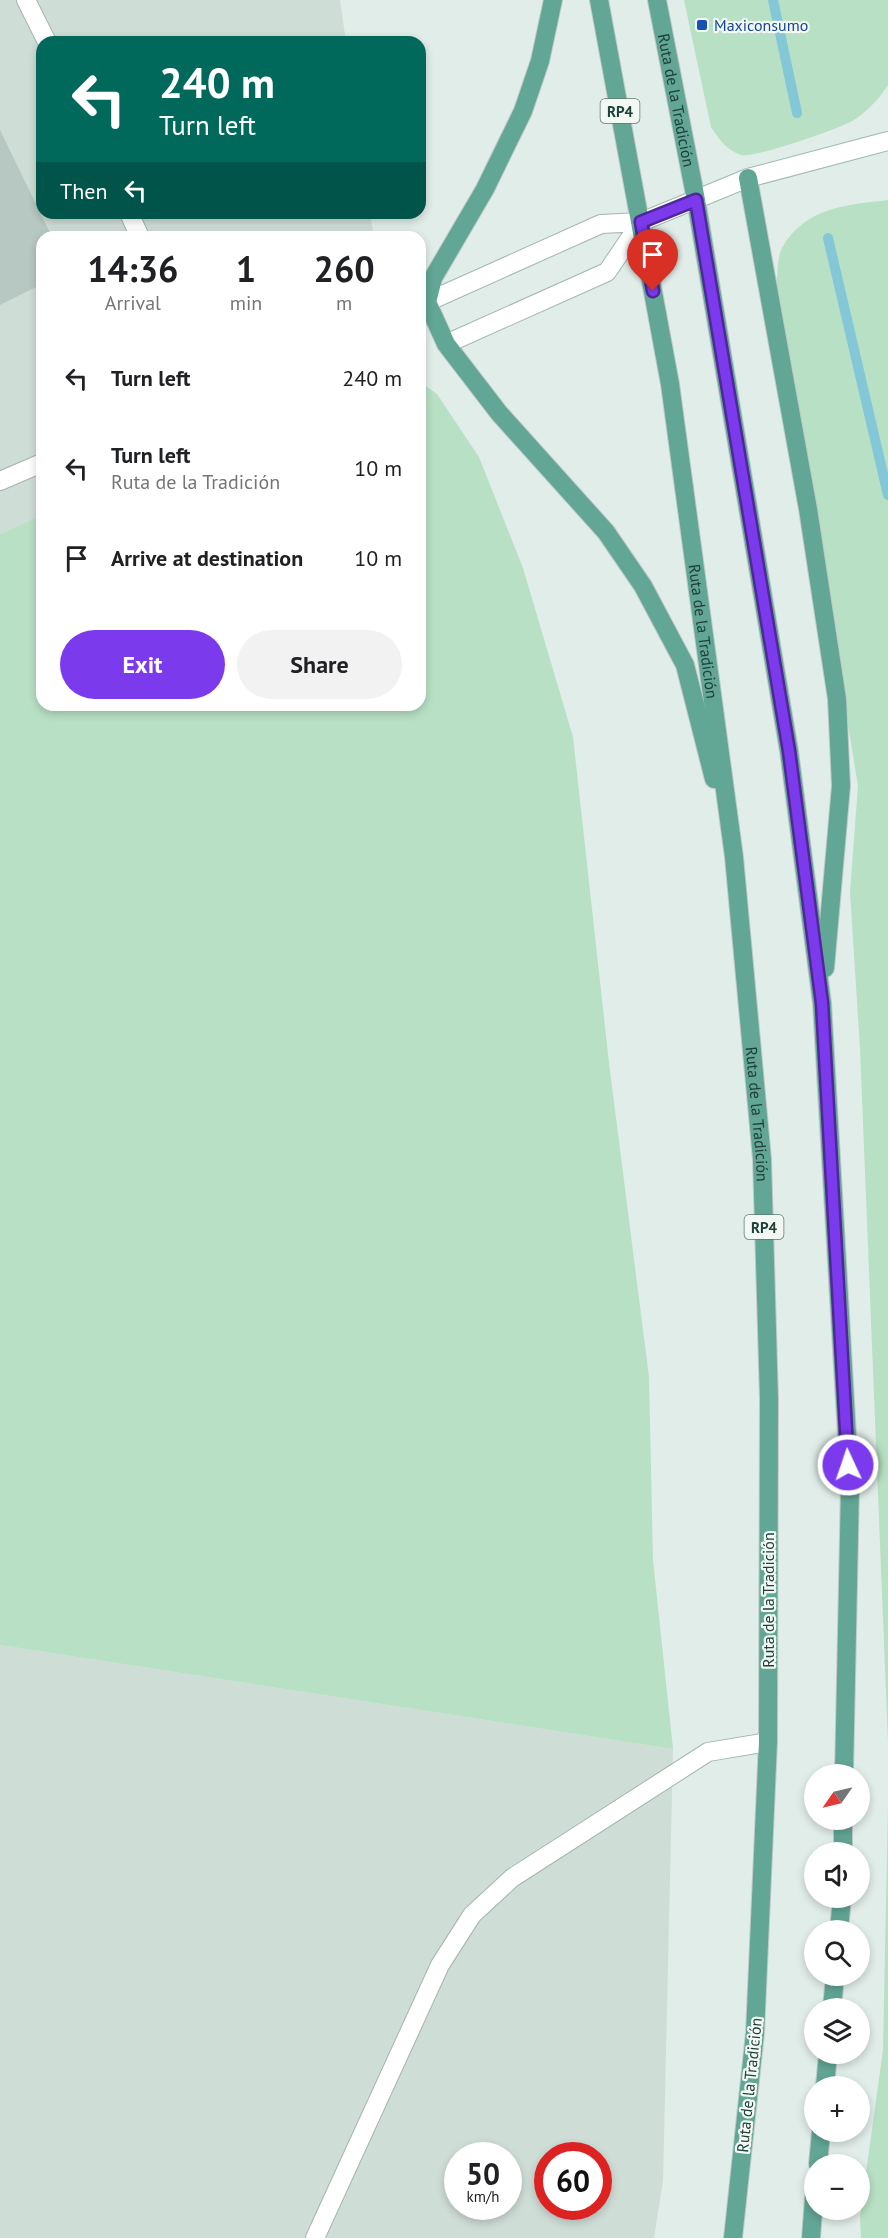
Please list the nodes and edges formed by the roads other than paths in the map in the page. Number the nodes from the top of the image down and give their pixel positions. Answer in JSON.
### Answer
{"nodes":[{"id":1,"x":26,"y":0,"type":"edge"},
{"id":2,"x":553,"y":0,"type":"edge"},
{"id":3,"x":599,"y":0,"type":"edge"},
{"id":4,"x":657,"y":0,"type":"edge"},
{"id":5,"x":43,"y":36,"type":"edge"},
{"id":6,"x":888,"y":141,"type":"edge"},
{"id":7,"x":748,"y":178,"type":"junction"},
{"id":8,"x":696,"y":200,"type":"junction"},
{"id":9,"x":641,"y":222,"type":"junction"},
{"id":10,"x":426,"y":296,"type":"edge"},
{"id":11,"x":426,"y":302,"type":"edge"},
{"id":12,"x":426,"y":308,"type":"edge"},
{"id":13,"x":446,"y":344,"type":"junction"},
{"id":14,"x":36,"y":466,"type":"edge"},
{"id":15,"x":0,"y":481,"type":"edge"},
{"id":16,"x":734,"y":857,"type":"junction"},
{"id":17,"x":822,"y":1003,"type":"junction"},
{"id":18,"x":768,"y":1742,"type":"junction"},
{"id":19,"x":844,"y":1764,"type":"edge"},
{"id":20,"x":812,"y":2220,"type":"edge"},
{"id":21,"x":315,"y":2238,"type":"edge"},
{"id":22,"x":733,"y":2238,"type":"edge"},
{"id":23,"x":811,"y":2238,"type":"edge"}],
"edges":[{"from":1,"to":5,"type":"street"},
{"from":2,"to":10,"type":"main road"},
{"from":3,"to":9,"type":"main road","name":"Ruta de la Tradición","number":"RP4"},
{"from":4,"to":8,"type":"main road","name":"Ruta de la Tradición"},
{"from":6,"to":7,"type":"street"},
{"from":7,"to":8,"type":"street"},
{"from":7,"to":17,"type":"main road"},
{"from":8,"to":9,"type":"street"},
{"from":8,"to":17,"type":"main road","name":"Ruta de la Tradición"},
{"from":9,"to":11,"type":"street"},
{"from":9,"to":13,"type":"street"},
{"from":9,"to":16,"type":"main road","name":"Ruta de la Tradición","number":"RP4"},
{"from":12,"to":13,"type":"main road"},
{"from":13,"to":16,"type":"main road"},
{"from":14,"to":15,"type":"street"},
{"from":16,"to":18,"type":"main road","name":"Ruta de la Tradición","number":"RP4"},
{"from":17,"to":19,"type":"main road","name":"Ruta de la Tradición"},
{"from":18,"to":21,"type":"street"},
{"from":18,"to":22,"type":"main road","name":"Ruta de la Tradición","number":"RP4"},
{"from":20,"to":23,"type":"main road"}]}
